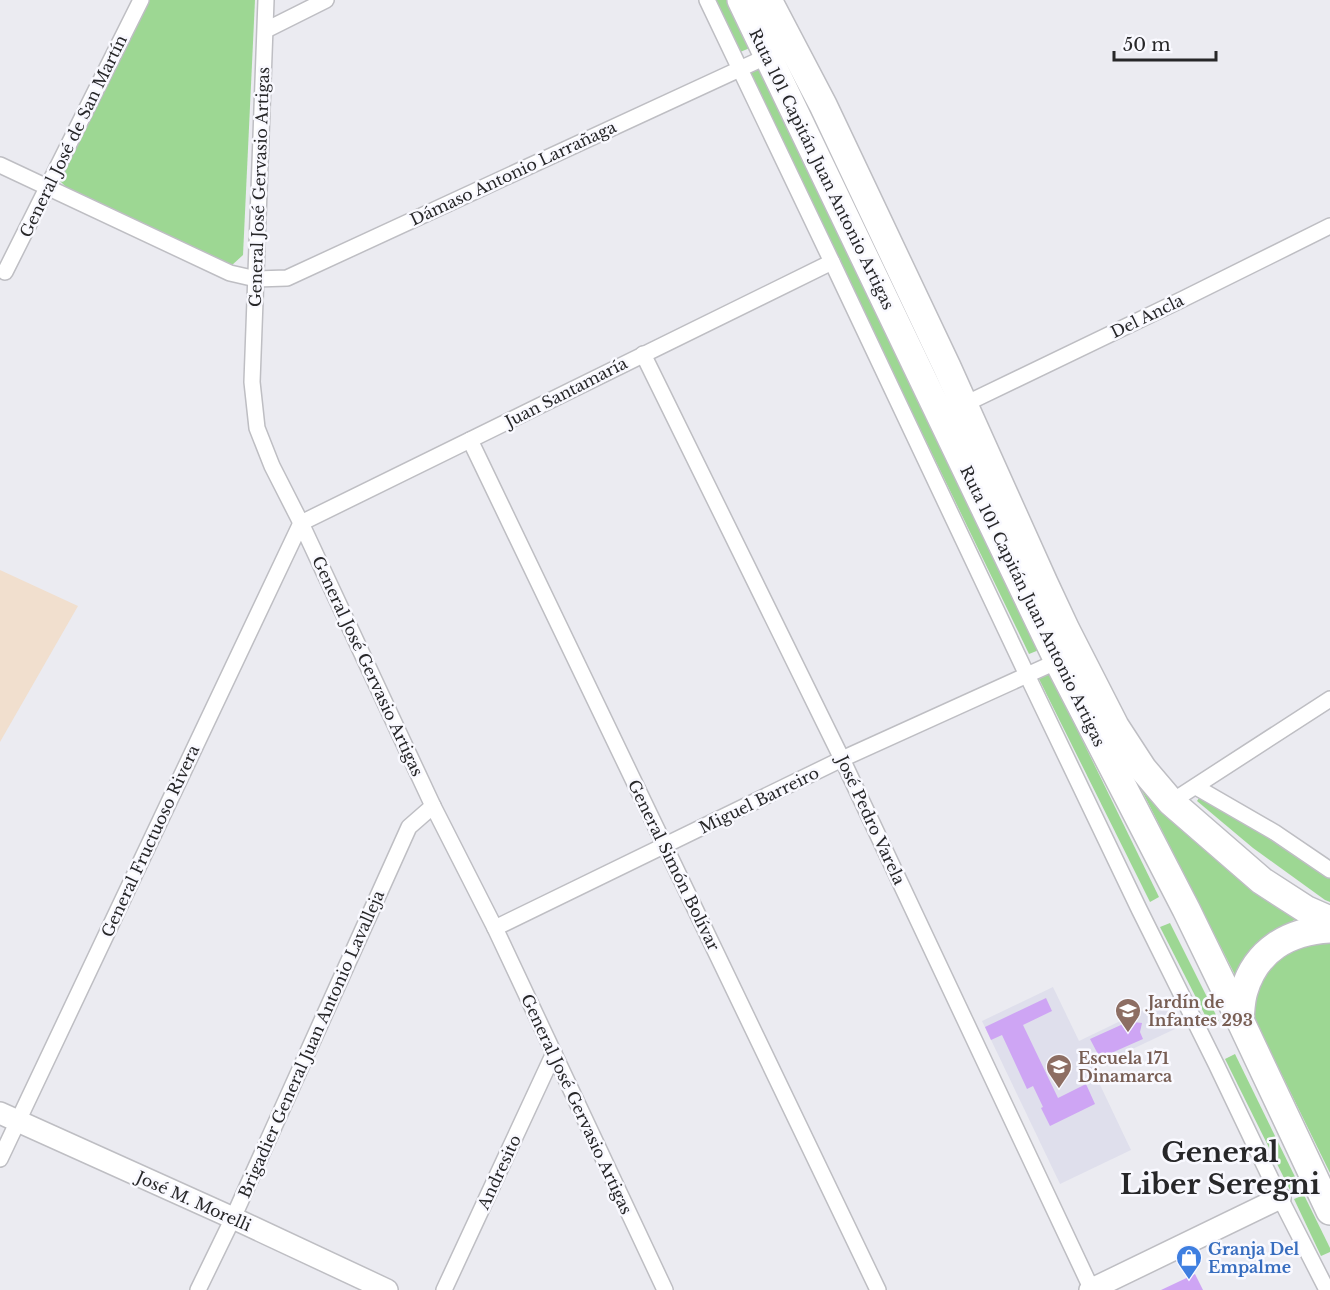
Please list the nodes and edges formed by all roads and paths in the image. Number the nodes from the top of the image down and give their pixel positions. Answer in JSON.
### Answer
{"nodes":[{"id":1,"x":141,"y":0,"type":"edge"},
{"id":2,"x":266,"y":0,"type":"edge"},
{"id":3,"x":326,"y":0,"type":"edge"},
{"id":4,"x":707,"y":0,"type":"edge"},
{"id":5,"x":741,"y":0,"type":"edge"},
{"id":6,"x":768,"y":0,"type":"edge"},
{"id":7,"x":266,"y":30,"type":"junction"},
{"id":8,"x":768,"y":56,"type":"junction"},
{"id":9,"x":739,"y":69,"type":"junction"},
{"id":10,"x":0,"y":165,"type":"edge"},
{"id":11,"x":47,"y":188,"type":"junction"},
{"id":12,"x":1330,"y":226,"type":"edge"},
{"id":13,"x":832,"y":262,"type":"junction"},
{"id":14,"x":5,"y":273,"type":"dead end"},
{"id":15,"x":256,"y":279,"type":"junction"},
{"id":16,"x":643,"y":354,"type":"junction"},
{"id":17,"x":963,"y":405,"type":"junction"},
{"id":18,"x":470,"y":440,"type":"junction"},
{"id":19,"x":301,"y":523,"type":"junction"},
{"id":20,"x":1058,"y":661,"type":"junction"},
{"id":21,"x":1027,"y":675,"type":"junction"},
{"id":22,"x":1330,"y":699,"type":"edge"},
{"id":23,"x":842,"y":759,"type":"junction"},
{"id":24,"x":1196,"y":786,"type":"junction"},
{"id":25,"x":1172,"y":802,"type":"junction"},
{"id":26,"x":433,"y":806,"type":"junction"},
{"id":27,"x":665,"y":846,"type":"junction"},
{"id":28,"x":1330,"y":870,"type":"edge"},
{"id":29,"x":1330,"y":920,"type":"edge"},
{"id":30,"x":495,"y":928,"type":"junction"},
{"id":31,"x":1330,"y":929,"type":"edge"},
{"id":32,"x":1240,"y":1020,"type":"junction"},
{"id":33,"x":554,"y":1053,"type":"junction"},
{"id":34,"x":9,"y":1117,"type":"edge"},
{"id":35,"x":0,"y":1159,"type":"edge"},
{"id":36,"x":1280,"y":1198,"type":"junction"},
{"id":37,"x":1330,"y":1211,"type":"edge"},
{"id":38,"x":233,"y":1218,"type":"junction"},
{"id":39,"x":1323,"y":1270,"type":"edge"},
{"id":40,"x":198,"y":1290,"type":"edge"},
{"id":41,"x":387,"y":1290,"type":"edge"},
{"id":42,"x":444,"y":1290,"type":"edge"},
{"id":43,"x":665,"y":1290,"type":"edge"},
{"id":44,"x":878,"y":1290,"type":"edge"},
{"id":45,"x":1091,"y":1290,"type":"edge"},
{"id":46,"x":1326,"y":1290,"type":"edge"}],
"edges":[{"from":1,"to":11,"type":"street","name":"General José de San Martín"},
{"from":2,"to":7,"type":"street","name":"General José Gervasio Artigas"},
{"from":3,"to":7,"type":"street"},
{"from":4,"to":9,"type":"street"},
{"from":5,"to":8,"type":"highway","name":"Ruta 101 Capitán Juan Antonio Artigas"},
{"from":6,"to":17,"type":"highway","name":"Ruta 101 Capitán Juan Antonio Artigas"},
{"from":7,"to":15,"type":"street","name":"General José Gervasio Artigas"},
{"from":8,"to":9,"type":"street","name":"Dámaso Antonio Larrañaga"},
{"from":8,"to":20,"type":"highway","name":"Ruta 101 Capitán Juan Antonio Artigas"},
{"from":9,"to":13,"type":"street"},
{"from":9,"to":15,"type":"street","name":"Dámaso Antonio Larrañaga"},
{"from":10,"to":11,"type":"street","name":"Dámaso Antonio Larrañaga"},
{"from":11,"to":14,"type":"street","name":"General José de San Martín"},
{"from":11,"to":15,"type":"street","name":"Dámaso Antonio Larrañaga"},
{"from":12,"to":17,"type":"street","name":"Del Ancla"},
{"from":13,"to":16,"type":"street","name":"Juan Santamaría"},
{"from":13,"to":21,"type":"street"},
{"from":15,"to":19,"type":"street","name":"General José Gervasio Artigas"},
{"from":16,"to":18,"type":"street","name":"Juan Santamaría"},
{"from":16,"to":23,"type":"street","name":"José Pedro Varela"},
{"from":17,"to":25,"type":"highway","name":"Ruta 101 Capitán Juan Antonio Artigas"},
{"from":18,"to":19,"type":"street","name":"Juan Santamaría"},
{"from":18,"to":27,"type":"street","name":"General Simón Bolívar"},
{"from":19,"to":26,"type":"street","name":"General José Gervasio Artigas"},
{"from":19,"to":34,"type":"street","name":"General Fructuoso Rivera"},
{"from":20,"to":21,"type":"street","name":"Miguel Barreiro"},
{"from":20,"to":32,"type":"highway","name":"Ruta 101 Capitán Juan Antonio Artigas"},
{"from":21,"to":23,"type":"street","name":"Miguel Barreiro"},
{"from":21,"to":36,"type":"street"},
{"from":22,"to":24,"type":"street"},
{"from":23,"to":27,"type":"street","name":"Miguel Barreiro"},
{"from":23,"to":45,"type":"street","name":"José Pedro Varela"},
{"from":24,"to":25,"type":"street"},
{"from":24,"to":28,"type":"street"},
{"from":25,"to":29,"type":"highway","name":"Ruta 101 Capitán Juan Antonio Artigas"},
{"from":26,"to":30,"type":"street","name":"General José Gervasio Artigas"},
{"from":26,"to":38,"type":"street","name":"Brigadier General Juan Antonio Lavalleja"},
{"from":27,"to":30,"type":"street","name":"Miguel Barreiro"},
{"from":27,"to":44,"type":"street","name":"General Simón Bolívar"},
{"from":30,"to":33,"type":"street","name":"General José Gervasio Artigas"},
{"from":31,"to":32,"type":"highway"},
{"from":32,"to":37,"type":"highway","name":"Ruta 101 Capitán Juan Antonio Artigas"},
{"from":33,"to":42,"type":"street","name":"Andresito"},
{"from":33,"to":43,"type":"street","name":"General José Gervasio Artigas"},
{"from":34,"to":35,"type":"street","name":"General Fructuoso Rivera"},
{"from":34,"to":38,"type":"street","name":"José M. Morelli"},
{"from":36,"to":39,"type":"street"},
{"from":36,"to":45,"type":"street"},
{"from":38,"to":40,"type":"street","name":"Brigadier General Juan Antonio Lavalleja"},
{"from":38,"to":41,"type":"street","name":"José M. Morelli"},
{"from":39,"to":46,"type":"street"}]}
